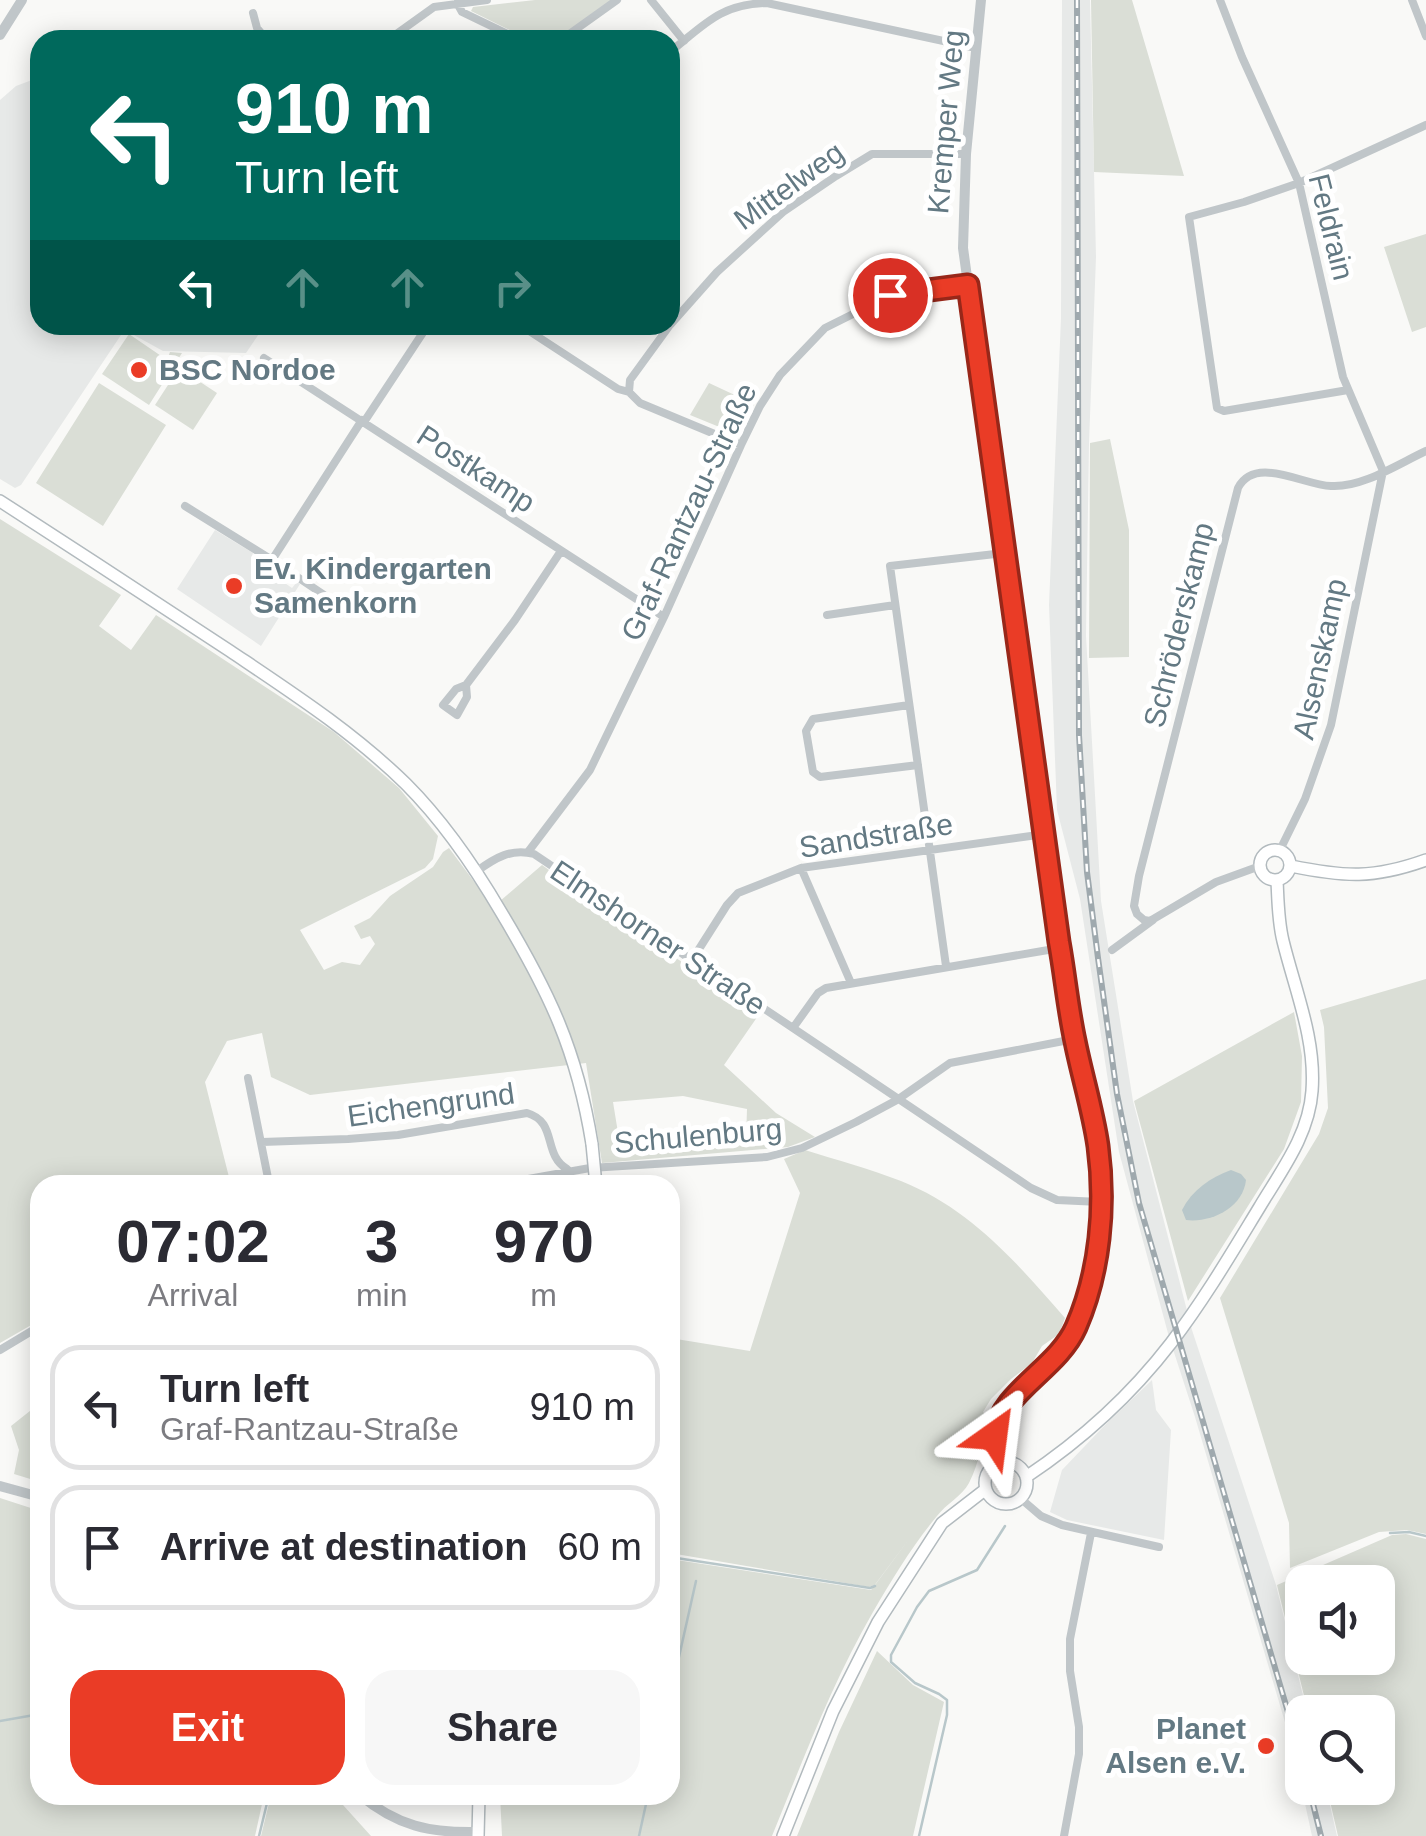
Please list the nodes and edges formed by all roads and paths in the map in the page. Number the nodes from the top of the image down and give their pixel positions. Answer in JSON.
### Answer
{"nodes":[{"id":1,"x":22,"y":0,"type":"edge"},
{"id":2,"x":487,"y":0,"type":"edge"},
{"id":3,"x":617,"y":0,"type":"edge"},
{"id":4,"x":651,"y":0,"type":"edge"},
{"id":5,"x":981,"y":0,"type":"edge"},
{"id":6,"x":1220,"y":0,"type":"edge"},
{"id":7,"x":1412,"y":0,"type":"edge"},
{"id":8,"x":457,"y":3,"type":"junction"},
{"id":9,"x":253,"y":13,"type":"dead end"},
{"id":10,"x":258,"y":30,"type":"edge"},
{"id":11,"x":402,"y":30,"type":"edge"},
{"id":12,"x":499,"y":30,"type":"edge"},
{"id":13,"x":574,"y":30,"type":"edge"},
{"id":14,"x":675,"y":30,"type":"edge"},
{"id":15,"x":0,"y":35,"type":"edge"},
{"id":16,"x":680,"y":36,"type":"edge"},
{"id":17,"x":1426,"y":36,"type":"edge"},
{"id":18,"x":684,"y":41,"type":"junction"},
{"id":19,"x":680,"y":44,"type":"edge"},
{"id":20,"x":976,"y":48,"type":"junction"},
{"id":21,"x":1426,"y":125,"type":"edge"},
{"id":22,"x":966,"y":154,"type":"junction"},
{"id":23,"x":1300,"y":183,"type":"junction"},
{"id":24,"x":968,"y":285,"type":"junction"},
{"id":25,"x":680,"y":314,"type":"edge"},
{"id":26,"x":421,"y":335,"type":"edge"},
{"id":27,"x":535,"y":335,"type":"edge"},
{"id":28,"x":663,"y":335,"type":"edge"},
{"id":29,"x":264,"y":358,"type":"dead end"},
{"id":30,"x":1348,"y":390,"type":"junction"},
{"id":31,"x":629,"y":392,"type":"junction"},
{"id":32,"x":363,"y":421,"type":"junction"},
{"id":33,"x":741,"y":445,"type":"junction"},
{"id":34,"x":1426,"y":451,"type":"edge"},
{"id":35,"x":1383,"y":470,"type":"junction"},
{"id":36,"x":0,"y":501,"type":"edge"},
{"id":37,"x":185,"y":506,"type":"dead end"},
{"id":38,"x":561,"y":551,"type":"junction"},
{"id":39,"x":1004,"y":553,"type":"junction"},
{"id":40,"x":272,"y":560,"type":"junction"},
{"id":41,"x":895,"y":605,"type":"junction"},
{"id":42,"x":351,"y":613,"type":"dead end"},
{"id":43,"x":828,"y":615,"type":"dead end"},
{"id":44,"x":664,"y":617,"type":"junction"},
{"id":45,"x":466,"y":685,"type":"dead end"},
{"id":46,"x":909,"y":705,"type":"junction"},
{"id":47,"x":918,"y":765,"type":"junction"},
{"id":48,"x":1044,"y":834,"type":"junction"},
{"id":49,"x":929,"y":850,"type":"junction"},
{"id":50,"x":1280,"y":850,"type":"junction"},
{"id":51,"x":528,"y":852,"type":"junction"},
{"id":52,"x":1426,"y":860,"type":"edge"},
{"id":53,"x":1260,"y":866,"type":"junction"},
{"id":54,"x":1291,"y":866,"type":"junction"},
{"id":55,"x":801,"y":868,"type":"junction"},
{"id":56,"x":477,"y":872,"type":"junction"},
{"id":57,"x":1277,"y":880,"type":"junction"},
{"id":58,"x":1150,"y":920,"type":"junction"},
{"id":59,"x":1060,"y":948,"type":"junction"},
{"id":60,"x":1112,"y":950,"type":"dead end"},
{"id":61,"x":692,"y":960,"type":"junction"},
{"id":62,"x":946,"y":966,"type":"junction"},
{"id":63,"x":851,"y":983,"type":"junction"},
{"id":64,"x":793,"y":1028,"type":"junction"},
{"id":65,"x":1074,"y":1039,"type":"junction"},
{"id":66,"x":248,"y":1078,"type":"dead end"},
{"id":67,"x":897,"y":1100,"type":"junction"},
{"id":68,"x":262,"y":1142,"type":"junction"},
{"id":69,"x":572,"y":1170,"type":"junction"},
{"id":70,"x":268,"y":1175,"type":"edge"},
{"id":71,"x":546,"y":1175,"type":"edge"},
{"id":72,"x":595,"y":1175,"type":"edge"},
{"id":73,"x":1100,"y":1202,"type":"junction"},
{"id":74,"x":30,"y":1332,"type":"edge"},
{"id":75,"x":0,"y":1350,"type":"edge"},
{"id":76,"x":1000,"y":1463,"type":"junction"},
{"id":77,"x":1026,"y":1478,"type":"junction"},
{"id":78,"x":0,"y":1486,"type":"edge"},
{"id":79,"x":986,"y":1489,"type":"junction"},
{"id":80,"x":30,"y":1494,"type":"edge"},
{"id":81,"x":1020,"y":1498,"type":"junction"},
{"id":82,"x":1091,"y":1533,"type":"junction"},
{"id":83,"x":1159,"y":1546,"type":"dead end"},
{"id":84,"x":374,"y":1805,"type":"edge"},
{"id":85,"x":478,"y":1805,"type":"edge"},
{"id":86,"x":477,"y":1834,"type":"edge"},
{"id":87,"x":783,"y":1836,"type":"edge"},
{"id":88,"x":1064,"y":1836,"type":"edge"}],
"edges":[{"from":1,"to":15,"type":"street"},
{"from":2,"to":8,"type":"street"},
{"from":3,"to":13,"type":"street"},
{"from":4,"to":14,"type":"street"},
{"from":5,"to":20,"type":"street","name":"Kremper Weg"},
{"from":6,"to":23,"type":"street","name":"Feldrain"},
{"from":7,"to":17,"type":"street"},
{"from":8,"to":11,"type":"street"},
{"from":8,"to":12,"type":"street"},
{"from":9,"to":10,"type":"street"},
{"from":16,"to":18,"type":"street"},
{"from":18,"to":19,"type":"street"},
{"from":18,"to":20,"type":"street"},
{"from":20,"to":22,"type":"street","name":"Kremper Weg"},
{"from":21,"to":23,"type":"street"},
{"from":22,"to":24,"type":"street","name":"Kremper Weg"},
{"from":22,"to":25,"type":"street","name":"Mittelweg"},
{"from":23,"to":30,"type":"street","name":"Feldrain"},
{"from":23,"to":30,"type":"street"},
{"from":24,"to":33,"type":"street","name":"Graf-Rantzau-Straße"},
{"from":24,"to":39,"type":"street","name":"Kremper Weg"},
{"from":26,"to":32,"type":"street"},
{"from":27,"to":31,"type":"street"},
{"from":28,"to":31,"type":"street","name":"Mittelweg"},
{"from":29,"to":32,"type":"street","name":"Postkamp"},
{"from":30,"to":35,"type":"street","name":"Feldrain"},
{"from":31,"to":33,"type":"street"},
{"from":32,"to":38,"type":"street","name":"Postkamp"},
{"from":32,"to":40,"type":"street"},
{"from":33,"to":44,"type":"street","name":"Graf-Rantzau-Straße"},
{"from":34,"to":35,"type":"street"},
{"from":35,"to":50,"type":"street","name":"Alsenskamp"},
{"from":35,"to":58,"type":"street","name":"Schröderskamp"},
{"from":36,"to":56,"type":"main road"},
{"from":37,"to":40,"type":"street"},
{"from":38,"to":44,"type":"street","name":"Postkamp"},
{"from":38,"to":45,"type":"street"},
{"from":39,"to":41,"type":"street"},
{"from":39,"to":48,"type":"street","name":"Kremper Weg"},
{"from":40,"to":42,"type":"street"},
{"from":41,"to":43,"type":"street"},
{"from":41,"to":46,"type":"street"},
{"from":44,"to":51,"type":"street","name":"Graf-Rantzau-Straße"},
{"from":46,"to":47,"type":"street"},
{"from":46,"to":47,"type":"street"},
{"from":47,"to":49,"type":"street"},
{"from":48,"to":49,"type":"street","name":"Sandstraße"},
{"from":48,"to":59,"type":"street","name":"Kremper Weg"},
{"from":49,"to":55,"type":"street","name":"Sandstraße"},
{"from":49,"to":62,"type":"street"},
{"from":50,"to":53,"type":"main road"},
{"from":50,"to":54,"type":"main road"},
{"from":51,"to":56,"type":"street","name":"Elmshorner Straße"},
{"from":51,"to":61,"type":"street","name":"Elmshorner Straße"},
{"from":52,"to":54,"type":"main road"},
{"from":53,"to":57,"type":"main road"},
{"from":53,"to":58,"type":"street"},
{"from":54,"to":57,"type":"main road"},
{"from":55,"to":61,"type":"street","name":"Sandstraße"},
{"from":55,"to":63,"type":"street"},
{"from":56,"to":72,"type":"main road","bridge":true},
{"from":57,"to":77,"type":"main road"},
{"from":58,"to":60,"type":"street"},
{"from":59,"to":62,"type":"street"},
{"from":59,"to":65,"type":"street","name":"Kremper Weg"},
{"from":61,"to":64,"type":"street","name":"Elmshorner Straße"},
{"from":62,"to":63,"type":"street"},
{"from":63,"to":64,"type":"street"},
{"from":64,"to":67,"type":"street","name":"Elmshorner Straße"},
{"from":65,"to":67,"type":"street","name":"Schulenburg"},
{"from":65,"to":73,"type":"street","name":"Kremper Weg"},
{"from":66,"to":68,"type":"street"},
{"from":67,"to":69,"type":"street","name":"Schulenburg"},
{"from":67,"to":73,"type":"street","name":"Elmshorner Straße"},
{"from":68,"to":69,"type":"street","name":"Eichengrund"},
{"from":68,"to":70,"type":"street"},
{"from":69,"to":71,"type":"street","name":"Schulenburg"},
{"from":73,"to":76,"type":"street","name":"Kremper Weg"},
{"from":74,"to":75,"type":"street"},
{"from":76,"to":77,"type":"main road"},
{"from":76,"to":79,"type":"main road"},
{"from":77,"to":81,"type":"main road"},
{"from":78,"to":80,"type":"street"},
{"from":79,"to":81,"type":"main road"},
{"from":79,"to":87,"type":"main road"},
{"from":81,"to":82,"type":"street"},
{"from":82,"to":83,"type":"street"},
{"from":82,"to":88,"type":"street"},
{"from":84,"to":86,"type":"street"},
{"from":85,"to":86,"type":"main road"}]}
